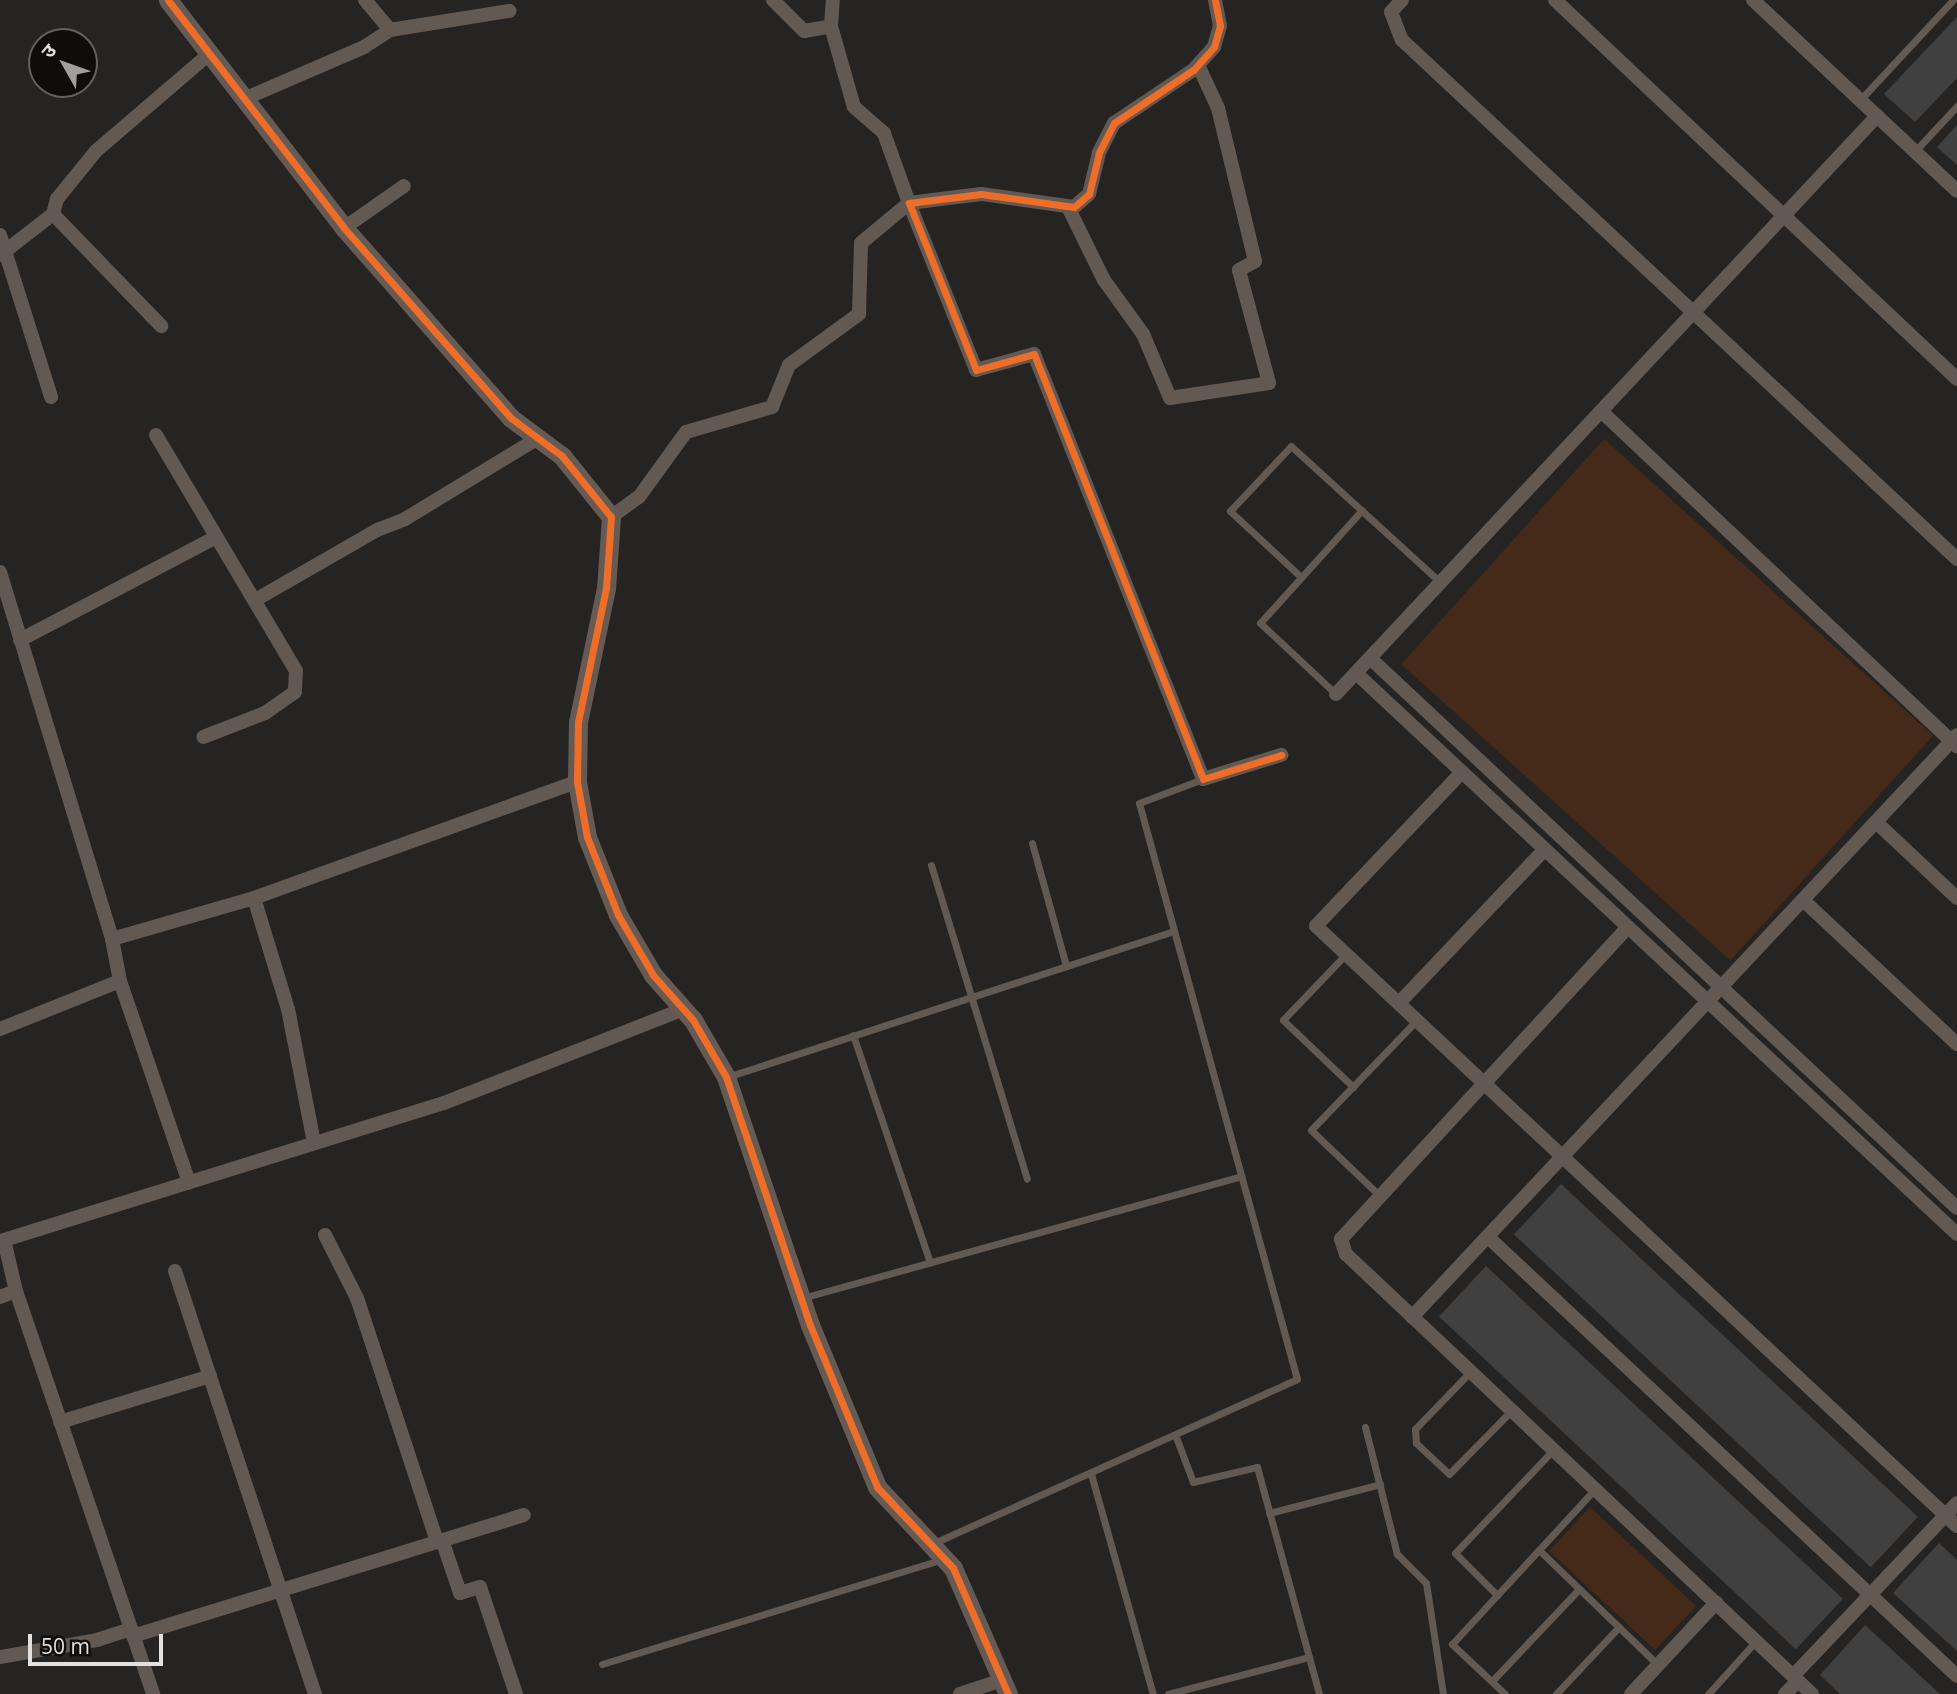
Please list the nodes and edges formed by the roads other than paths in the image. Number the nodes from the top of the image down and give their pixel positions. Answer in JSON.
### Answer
{"nodes":[{"id":1,"x":168,"y":0,"type":"edge"},
{"id":2,"x":365,"y":0,"type":"edge"},
{"id":3,"x":773,"y":0,"type":"edge"},
{"id":4,"x":833,"y":0,"type":"edge"},
{"id":5,"x":1216,"y":0,"type":"edge"},
{"id":6,"x":1402,"y":0,"type":"edge"},
{"id":7,"x":1555,"y":0,"type":"edge"},
{"id":8,"x":1753,"y":0,"type":"edge"},
{"id":9,"x":1953,"y":0,"type":"edge"},
{"id":10,"x":509,"y":11,"type":"dead end"},
{"id":11,"x":831,"y":26,"type":"junction"},
{"id":12,"x":390,"y":30,"type":"junction"},
{"id":13,"x":209,"y":54,"type":"junction"},
{"id":14,"x":1198,"y":65,"type":"junction"},
{"id":15,"x":244,"y":99,"type":"junction"},
{"id":16,"x":1860,"y":100,"type":"junction"},
{"id":17,"x":1957,"y":106,"type":"edge"},
{"id":18,"x":1877,"y":116,"type":"junction"},
{"id":19,"x":1915,"y":151,"type":"junction"},
{"id":20,"x":404,"y":186,"type":"dead end"},
{"id":21,"x":1957,"y":191,"type":"edge"},
{"id":22,"x":909,"y":203,"type":"junction"},
{"id":23,"x":1069,"y":209,"type":"junction"},
{"id":24,"x":53,"y":214,"type":"junction"},
{"id":25,"x":1783,"y":216,"type":"junction"},
{"id":26,"x":344,"y":228,"type":"junction"},
{"id":27,"x":0,"y":235,"type":"edge"},
{"id":28,"x":3,"y":253,"type":"edge"},
{"id":29,"x":1693,"y":312,"type":"junction"},
{"id":30,"x":161,"y":326,"type":"dead end"},
{"id":31,"x":1957,"y":379,"type":"edge"},
{"id":32,"x":51,"y":397,"type":"dead end"},
{"id":33,"x":1601,"y":411,"type":"junction"},
{"id":34,"x":156,"y":435,"type":"dead end"},
{"id":35,"x":538,"y":438,"type":"junction"},
{"id":36,"x":1362,"y":510,"type":"junction"},
{"id":37,"x":611,"y":517,"type":"junction"},
{"id":38,"x":214,"y":538,"type":"junction"},
{"id":39,"x":1957,"y":559,"type":"edge"},
{"id":40,"x":0,"y":572,"type":"edge"},
{"id":41,"x":1301,"y":577,"type":"junction"},
{"id":42,"x":1441,"y":582,"type":"junction"},
{"id":43,"x":257,"y":599,"type":"junction"},
{"id":44,"x":20,"y":640,"type":"junction"},
{"id":45,"x":1370,"y":659,"type":"junction"},
{"id":46,"x":1356,"y":673,"type":"junction"},
{"id":47,"x":1336,"y":694,"type":"joint"},
{"id":48,"x":204,"y":737,"type":"dead end"},
{"id":49,"x":1955,"y":741,"type":"edge"},
{"id":50,"x":1282,"y":755,"type":"dead end"},
{"id":51,"x":1462,"y":772,"type":"junction"},
{"id":52,"x":1203,"y":779,"type":"junction"},
{"id":53,"x":578,"y":782,"type":"junction"},
{"id":54,"x":1876,"y":822,"type":"junction"},
{"id":55,"x":1032,"y":844,"type":"dead end"},
{"id":56,"x":1545,"y":849,"type":"junction"},
{"id":57,"x":930,"y":865,"type":"dead end"},
{"id":58,"x":254,"y":898,"type":"junction"},
{"id":59,"x":1957,"y":898,"type":"edge"},
{"id":60,"x":1803,"y":900,"type":"junction"},
{"id":61,"x":1628,"y":927,"type":"junction"},
{"id":62,"x":1174,"y":931,"type":"junction"},
{"id":63,"x":112,"y":939,"type":"junction"},
{"id":64,"x":1346,"y":953,"type":"junction"},
{"id":65,"x":1066,"y":966,"type":"junction"},
{"id":66,"x":120,"y":981,"type":"junction"},
{"id":67,"x":1721,"y":987,"type":"junction"},
{"id":68,"x":971,"y":997,"type":"junction"},
{"id":69,"x":1708,"y":1001,"type":"junction"},
{"id":70,"x":1399,"y":1003,"type":"junction"},
{"id":71,"x":684,"y":1009,"type":"junction"},
{"id":72,"x":1418,"y":1020,"type":"junction"},
{"id":73,"x":0,"y":1029,"type":"edge"},
{"id":74,"x":853,"y":1035,"type":"junction"},
{"id":75,"x":1957,"y":1044,"type":"edge"},
{"id":76,"x":726,"y":1077,"type":"junction"},
{"id":77,"x":1485,"y":1082,"type":"junction"},
{"id":78,"x":1353,"y":1087,"type":"junction"},
{"id":79,"x":314,"y":1143,"type":"junction"},
{"id":80,"x":1564,"y":1155,"type":"junction"},
{"id":81,"x":1241,"y":1176,"type":"junction"},
{"id":82,"x":1027,"y":1179,"type":"dead end"},
{"id":83,"x":189,"y":1181,"type":"junction"},
{"id":84,"x":1380,"y":1196,"type":"junction"},
{"id":85,"x":1957,"y":1208,"type":"edge"},
{"id":86,"x":1957,"y":1234,"type":"edge"},
{"id":87,"x":325,"y":1235,"type":"dead end"},
{"id":88,"x":1488,"y":1237,"type":"junction"},
{"id":89,"x":930,"y":1262,"type":"junction"},
{"id":90,"x":175,"y":1271,"type":"dead end"},
{"id":91,"x":16,"y":1291,"type":"junction"},
{"id":92,"x":0,"y":1297,"type":"edge"},
{"id":93,"x":802,"y":1298,"type":"junction"},
{"id":94,"x":1412,"y":1317,"type":"junction"},
{"id":95,"x":1470,"y":1372,"type":"junction"},
{"id":96,"x":210,"y":1376,"type":"junction"},
{"id":97,"x":1511,"y":1411,"type":"junction"},
{"id":98,"x":60,"y":1422,"type":"junction"},
{"id":99,"x":1365,"y":1427,"type":"dead end"},
{"id":100,"x":1176,"y":1437,"type":"junction"},
{"id":101,"x":1553,"y":1450,"type":"junction"},
{"id":102,"x":1091,"y":1475,"type":"junction"},
{"id":103,"x":1380,"y":1484,"type":"junction"},
{"id":104,"x":1595,"y":1489,"type":"junction"},
{"id":105,"x":1957,"y":1503,"type":"edge"},
{"id":106,"x":1269,"y":1513,"type":"junction"},
{"id":107,"x":524,"y":1515,"type":"dead end"},
{"id":108,"x":1946,"y":1515,"type":"junction"},
{"id":109,"x":1957,"y":1525,"type":"edge"},
{"id":110,"x":440,"y":1541,"type":"junction"},
{"id":111,"x":1539,"y":1550,"type":"junction"},
{"id":112,"x":937,"y":1552,"type":"junction"},
{"id":113,"x":1579,"y":1589,"type":"junction"},
{"id":114,"x":282,"y":1593,"type":"junction"},
{"id":115,"x":1497,"y":1595,"type":"junction"},
{"id":116,"x":1870,"y":1595,"type":"junction"},
{"id":117,"x":1716,"y":1603,"type":"junction"},
{"id":118,"x":1619,"y":1627,"type":"junction"},
{"id":119,"x":132,"y":1633,"type":"junction"},
{"id":120,"x":1756,"y":1641,"type":"junction"},
{"id":121,"x":0,"y":1657,"type":"edge"},
{"id":122,"x":1309,"y":1657,"type":"junction"},
{"id":123,"x":602,"y":1664,"type":"dead end"},
{"id":124,"x":1658,"y":1665,"type":"junction"},
{"id":125,"x":1957,"y":1676,"type":"edge"},
{"id":126,"x":1796,"y":1679,"type":"junction"},
{"id":127,"x":1492,"y":1681,"type":"junction"},
{"id":128,"x":1005,"y":1687,"type":"edge"},
{"id":129,"x":153,"y":1694,"type":"edge"},
{"id":130,"x":315,"y":1694,"type":"edge"},
{"id":131,"x":516,"y":1694,"type":"edge"},
{"id":132,"x":960,"y":1694,"type":"edge"},
{"id":133,"x":1153,"y":1694,"type":"edge"},
{"id":134,"x":1168,"y":1694,"type":"edge"},
{"id":135,"x":1319,"y":1694,"type":"edge"},
{"id":136,"x":1443,"y":1694,"type":"edge"},
{"id":137,"x":1505,"y":1694,"type":"edge"},
{"id":138,"x":1556,"y":1694,"type":"edge"},
{"id":139,"x":1631,"y":1694,"type":"edge"},
{"id":140,"x":1708,"y":1694,"type":"edge"},
{"id":141,"x":1785,"y":1694,"type":"edge"},
{"id":142,"x":1812,"y":1694,"type":"edge"}],
"edges":[{"from":1,"to":13,"type":"street"},
{"from":2,"to":12,"type":"street"},
{"from":3,"to":11,"type":"street"},
{"from":4,"to":11,"type":"street"},
{"from":5,"to":14,"type":"street"},
{"from":6,"to":29,"type":"street"},
{"from":7,"to":25,"type":"street"},
{"from":8,"to":16,"type":"street"},
{"from":9,"to":16,"type":"lane"},
{"from":10,"to":12,"type":"street"},
{"from":11,"to":22,"type":"street"},
{"from":12,"to":15,"type":"street"},
{"from":13,"to":15,"type":"street"},
{"from":13,"to":24,"type":"street"},
{"from":14,"to":23,"type":"street"},
{"from":14,"to":23,"type":"street"},
{"from":15,"to":26,"type":"street"},
{"from":16,"to":18,"type":"street"},
{"from":17,"to":19,"type":"lane"},
{"from":18,"to":19,"type":"street"},
{"from":18,"to":25,"type":"street"},
{"from":19,"to":21,"type":"street"},
{"from":20,"to":26,"type":"street"},
{"from":22,"to":23,"type":"street"},
{"from":22,"to":37,"type":"street"},
{"from":22,"to":52,"type":"street"},
{"from":24,"to":28,"type":"street"},
{"from":24,"to":30,"type":"street"},
{"from":25,"to":29,"type":"street"},
{"from":25,"to":31,"type":"street"},
{"from":26,"to":35,"type":"street"},
{"from":27,"to":28,"type":"street"},
{"from":28,"to":32,"type":"street"},
{"from":29,"to":33,"type":"street"},
{"from":29,"to":39,"type":"street"},
{"from":33,"to":42,"type":"street"},
{"from":33,"to":49,"type":"street"},
{"from":34,"to":38,"type":"street"},
{"from":35,"to":37,"type":"street"},
{"from":35,"to":43,"type":"street"},
{"from":36,"to":41,"type":"lane"},
{"from":36,"to":41,"type":"lane"},
{"from":36,"to":42,"type":"lane"},
{"from":37,"to":53,"type":"street"},
{"from":38,"to":43,"type":"street"},
{"from":38,"to":44,"type":"street"},
{"from":40,"to":44,"type":"street"},
{"from":41,"to":47,"type":"lane"},
{"from":42,"to":45,"type":"street"},
{"from":43,"to":48,"type":"street"},
{"from":44,"to":63,"type":"street"},
{"from":45,"to":46,"type":"street"},
{"from":45,"to":67,"type":"street"},
{"from":46,"to":47,"type":"street"},
{"from":46,"to":51,"type":"street"},
{"from":49,"to":54,"type":"street"},
{"from":50,"to":52,"type":"street"},
{"from":51,"to":56,"type":"street"},
{"from":51,"to":64,"type":"street"},
{"from":52,"to":62,"type":"lane"},
{"from":53,"to":58,"type":"street"},
{"from":53,"to":71,"type":"street"},
{"from":54,"to":59,"type":"street"},
{"from":54,"to":60,"type":"street"},
{"from":55,"to":65,"type":"lane"},
{"from":56,"to":61,"type":"street"},
{"from":56,"to":70,"type":"street"},
{"from":57,"to":68,"type":"lane"},
{"from":58,"to":63,"type":"street"},
{"from":58,"to":79,"type":"street"},
{"from":60,"to":67,"type":"street"},
{"from":60,"to":75,"type":"street"},
{"from":61,"to":69,"type":"street"},
{"from":61,"to":77,"type":"street"},
{"from":62,"to":65,"type":"lane"},
{"from":62,"to":81,"type":"lane"},
{"from":63,"to":66,"type":"street"},
{"from":64,"to":70,"type":"street"},
{"from":64,"to":78,"type":"lane"},
{"from":65,"to":68,"type":"lane"},
{"from":66,"to":73,"type":"street"},
{"from":66,"to":83,"type":"street"},
{"from":67,"to":69,"type":"street"},
{"from":67,"to":85,"type":"street"},
{"from":68,"to":74,"type":"lane"},
{"from":68,"to":82,"type":"lane"},
{"from":69,"to":80,"type":"street"},
{"from":69,"to":86,"type":"street"},
{"from":70,"to":72,"type":"street"},
{"from":71,"to":76,"type":"street"},
{"from":71,"to":79,"type":"street"},
{"from":72,"to":77,"type":"street"},
{"from":72,"to":78,"type":"lane"},
{"from":74,"to":76,"type":"lane"},
{"from":74,"to":89,"type":"lane"},
{"from":76,"to":93,"type":"street"},
{"from":77,"to":80,"type":"street"},
{"from":77,"to":84,"type":"street"},
{"from":78,"to":84,"type":"lane"},
{"from":79,"to":83,"type":"street"},
{"from":80,"to":88,"type":"street"},
{"from":80,"to":108,"type":"street"},
{"from":81,"to":89,"type":"lane"},
{"from":81,"to":100,"type":"lane"},
{"from":83,"to":91,"type":"street"},
{"from":84,"to":94,"type":"street"},
{"from":87,"to":110,"type":"street"},
{"from":88,"to":94,"type":"street"},
{"from":88,"to":116,"type":"street"},
{"from":89,"to":93,"type":"lane"},
{"from":90,"to":96,"type":"street"},
{"from":91,"to":92,"type":"street"},
{"from":91,"to":98,"type":"street"},
{"from":93,"to":112,"type":"street"},
{"from":94,"to":95,"type":"street"},
{"from":95,"to":97,"type":"street"},
{"from":95,"to":97,"type":"lane"},
{"from":96,"to":98,"type":"street"},
{"from":96,"to":114,"type":"street"},
{"from":97,"to":101,"type":"street"},
{"from":98,"to":119,"type":"street"},
{"from":99,"to":103,"type":"lane"},
{"from":100,"to":102,"type":"lane"},
{"from":100,"to":106,"type":"lane"},
{"from":101,"to":104,"type":"street"},
{"from":101,"to":115,"type":"lane"},
{"from":102,"to":112,"type":"lane"},
{"from":102,"to":133,"type":"lane"},
{"from":103,"to":106,"type":"lane"},
{"from":103,"to":136,"type":"lane"},
{"from":104,"to":111,"type":"lane"},
{"from":104,"to":117,"type":"street"},
{"from":105,"to":108,"type":"street"},
{"from":106,"to":122,"type":"lane"},
{"from":107,"to":110,"type":"street"},
{"from":108,"to":109,"type":"street"},
{"from":108,"to":116,"type":"street"},
{"from":110,"to":114,"type":"street"},
{"from":110,"to":131,"type":"street"},
{"from":111,"to":113,"type":"lane"},
{"from":111,"to":115,"type":"lane"},
{"from":112,"to":123,"type":"lane"},
{"from":112,"to":128,"type":"street"},
{"from":113,"to":118,"type":"lane"},
{"from":113,"to":127,"type":"lane"},
{"from":114,"to":119,"type":"street"},
{"from":114,"to":130,"type":"street"},
{"from":115,"to":127,"type":"lane"},
{"from":116,"to":125,"type":"street"},
{"from":116,"to":126,"type":"street"},
{"from":117,"to":120,"type":"street"},
{"from":117,"to":124,"type":"street"},
{"from":118,"to":124,"type":"lane"},
{"from":118,"to":138,"type":"lane"},
{"from":119,"to":121,"type":"street"},
{"from":119,"to":129,"type":"street"},
{"from":120,"to":126,"type":"street"},
{"from":120,"to":140,"type":"lane"},
{"from":122,"to":134,"type":"lane"},
{"from":122,"to":135,"type":"lane"},
{"from":124,"to":139,"type":"street"},
{"from":126,"to":141,"type":"street"},
{"from":126,"to":142,"type":"street"},
{"from":127,"to":137,"type":"lane"},
{"from":128,"to":132,"type":"street"}]}
